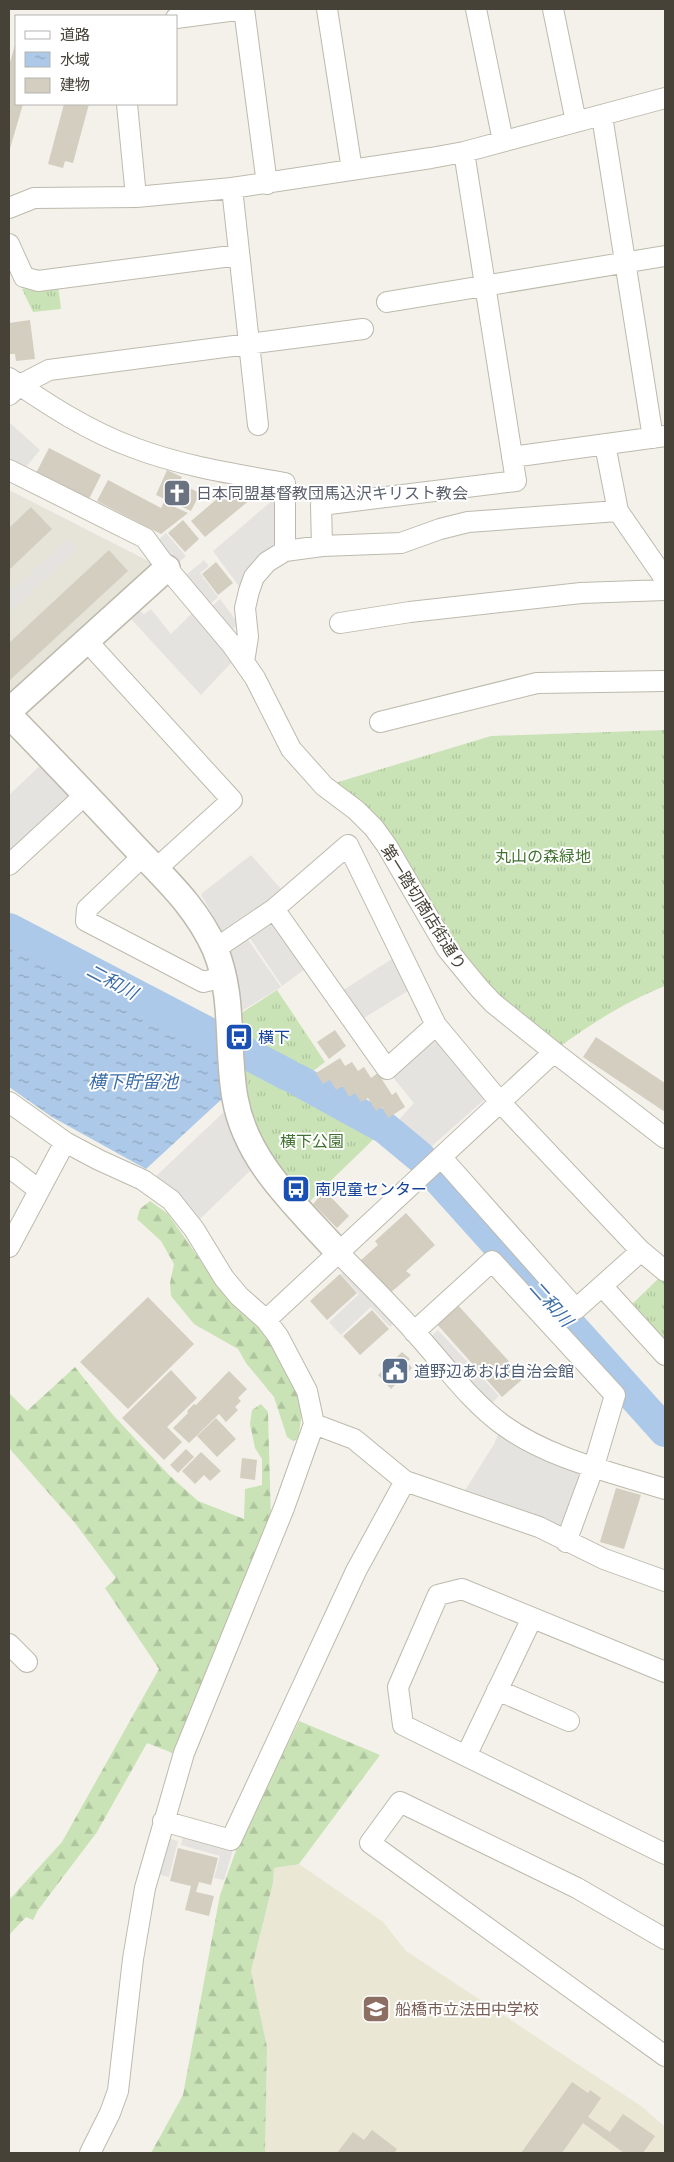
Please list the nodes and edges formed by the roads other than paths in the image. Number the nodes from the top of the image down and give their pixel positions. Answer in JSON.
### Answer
{"nodes":[{"id":1,"x":244,"y":9,"type":"edge"},
{"id":2,"x":327,"y":9,"type":"edge"},
{"id":3,"x":476,"y":9,"type":"edge"},
{"id":4,"x":553,"y":9,"type":"edge"},
{"id":5,"x":178,"y":18,"type":"edge"},
{"id":6,"x":665,"y":98,"type":"edge"},
{"id":7,"x":127,"y":105,"type":"edge"},
{"id":8,"x":602,"y":116,"type":"junction"},
{"id":9,"x":576,"y":122,"type":"junction"},
{"id":10,"x":502,"y":141,"type":"junction"},
{"id":11,"x":464,"y":152,"type":"junction"},
{"id":12,"x":352,"y":170,"type":"junction"},
{"id":13,"x":267,"y":184,"type":"junction"},
{"id":14,"x":232,"y":188,"type":"junction"},
{"id":15,"x":136,"y":197,"type":"junction"},
{"id":16,"x":9,"y":208,"type":"edge"},
{"id":17,"x":9,"y":244,"type":"edge"},
{"id":18,"x":239,"y":255,"type":"junction"},
{"id":19,"x":665,"y":256,"type":"edge"},
{"id":20,"x":625,"y":262,"type":"junction"},
{"id":21,"x":485,"y":285,"type":"junction"},
{"id":22,"x":387,"y":302,"type":"dead end"},
{"id":23,"x":363,"y":329,"type":"dead end"},
{"id":24,"x":250,"y":345,"type":"junction"},
{"id":25,"x":12,"y":386,"type":"edge"},
{"id":26,"x":258,"y":425,"type":"dead end"},
{"id":27,"x":659,"y":437,"type":"edge"},
{"id":28,"x":605,"y":445,"type":"junction"},
{"id":29,"x":512,"y":456,"type":"junction"},
{"id":30,"x":9,"y":470,"type":"edge"},
{"id":31,"x":618,"y":511,"type":"junction"},
{"id":32,"x":322,"y":546,"type":"junction"},
{"id":33,"x":285,"y":550,"type":"junction"},
{"id":34,"x":167,"y":568,"type":"junction"},
{"id":35,"x":665,"y":579,"type":"edge"},
{"id":36,"x":665,"y":590,"type":"edge"},
{"id":37,"x":340,"y":623,"type":"dead end"},
{"id":38,"x":86,"y":640,"type":"junction"},
{"id":39,"x":244,"y":662,"type":"junction"},
{"id":40,"x":665,"y":681,"type":"edge"},
{"id":41,"x":9,"y":711,"type":"edge"},
{"id":42,"x":9,"y":715,"type":"edge"},
{"id":43,"x":380,"y":722,"type":"dead end"},
{"id":44,"x":86,"y":794,"type":"junction"},
{"id":45,"x":149,"y":862,"type":"junction"},
{"id":46,"x":9,"y":865,"type":"edge"},
{"id":47,"x":274,"y":909,"type":"junction"},
{"id":48,"x":215,"y":949,"type":"junction"},
{"id":49,"x":224,"y":976,"type":"junction"},
{"id":50,"x":436,"y":1025,"type":"junction"},
{"id":51,"x":554,"y":1052,"type":"junction"},
{"id":52,"x":9,"y":1102,"type":"edge"},
{"id":53,"x":500,"y":1102,"type":"junction"},
{"id":54,"x":665,"y":1138,"type":"edge"},
{"id":55,"x":65,"y":1142,"type":"junction"},
{"id":56,"x":433,"y":1164,"type":"junction"},
{"id":57,"x":9,"y":1167,"type":"edge"},
{"id":58,"x":39,"y":1190,"type":"junction"},
{"id":59,"x":9,"y":1247,"type":"edge"},
{"id":60,"x":641,"y":1251,"type":"junction"},
{"id":61,"x":338,"y":1252,"type":"junction"},
{"id":62,"x":665,"y":1271,"type":"edge"},
{"id":63,"x":602,"y":1286,"type":"junction"},
{"id":64,"x":266,"y":1320,"type":"junction"},
{"id":65,"x":414,"y":1332,"type":"junction"},
{"id":66,"x":665,"y":1355,"type":"edge"},
{"id":67,"x":314,"y":1424,"type":"junction"},
{"id":68,"x":594,"y":1466,"type":"junction"},
{"id":69,"x":404,"y":1481,"type":"junction"},
{"id":70,"x":665,"y":1489,"type":"edge"},
{"id":71,"x":566,"y":1542,"type":"junction"},
{"id":72,"x":665,"y":1581,"type":"edge"},
{"id":73,"x":532,"y":1618,"type":"junction"},
{"id":74,"x":9,"y":1644,"type":"edge"},
{"id":75,"x":27,"y":1662,"type":"dead end"},
{"id":76,"x":665,"y":1672,"type":"edge"},
{"id":77,"x":498,"y":1690,"type":"junction"},
{"id":78,"x":569,"y":1722,"type":"dead end"},
{"id":79,"x":466,"y":1756,"type":"junction"},
{"id":80,"x":163,"y":1822,"type":"junction"},
{"id":81,"x":665,"y":1854,"type":"edge"},
{"id":82,"x":665,"y":1939,"type":"edge"},
{"id":83,"x":665,"y":2056,"type":"edge"},
{"id":84,"x":90,"y":2153,"type":"edge"}],
"edges":[{"from":1,"to":5,"type":"street"},
{"from":1,"to":13,"type":"street"},
{"from":2,"to":12,"type":"street"},
{"from":3,"to":10,"type":"street"},
{"from":4,"to":9,"type":"street"},
{"from":6,"to":8,"type":"street"},
{"from":7,"to":15,"type":"street"},
{"from":8,"to":9,"type":"street"},
{"from":8,"to":20,"type":"street"},
{"from":9,"to":10,"type":"street"},
{"from":10,"to":11,"type":"street"},
{"from":11,"to":12,"type":"street"},
{"from":11,"to":21,"type":"street"},
{"from":12,"to":13,"type":"street"},
{"from":13,"to":14,"type":"street"},
{"from":14,"to":15,"type":"street"},
{"from":14,"to":18,"type":"street"},
{"from":15,"to":16,"type":"street"},
{"from":17,"to":18,"type":"street"},
{"from":18,"to":24,"type":"street"},
{"from":19,"to":20,"type":"street"},
{"from":20,"to":21,"type":"street"},
{"from":20,"to":27,"type":"street"},
{"from":21,"to":22,"type":"street"},
{"from":21,"to":29,"type":"street"},
{"from":23,"to":24,"type":"street"},
{"from":24,"to":25,"type":"street"},
{"from":24,"to":26,"type":"street"},
{"from":25,"to":33,"type":"street"},
{"from":27,"to":28,"type":"street"},
{"from":28,"to":29,"type":"street"},
{"from":28,"to":31,"type":"street"},
{"from":29,"to":32,"type":"street"},
{"from":30,"to":34,"type":"street","name":"第一踏切商店街通り"},
{"from":31,"to":32,"type":"street"},
{"from":31,"to":35,"type":"street"},
{"from":32,"to":33,"type":"street"},
{"from":33,"to":39,"type":"street"},
{"from":34,"to":38,"type":"street"},
{"from":34,"to":39,"type":"street","name":"第一踏切商店街通り"},
{"from":36,"to":37,"type":"street"},
{"from":38,"to":41,"type":"street"},
{"from":38,"to":45,"type":"street"},
{"from":39,"to":51,"type":"street","name":"第一踏切商店街通り"},
{"from":40,"to":43,"type":"street"},
{"from":42,"to":44,"type":"street"},
{"from":44,"to":45,"type":"street"},
{"from":44,"to":46,"type":"street"},
{"from":45,"to":48,"type":"street"},
{"from":45,"to":49,"type":"street"},
{"from":47,"to":48,"type":"street"},
{"from":47,"to":50,"type":"street"},
{"from":47,"to":50,"type":"street"},
{"from":48,"to":49,"type":"street"},
{"from":49,"to":61,"type":"street"},
{"from":50,"to":53,"type":"street"},
{"from":51,"to":53,"type":"street"},
{"from":51,"to":54,"type":"street","name":"第一踏切商店街通り"},
{"from":52,"to":55,"type":"street"},
{"from":53,"to":56,"type":"street"},
{"from":53,"to":60,"type":"street"},
{"from":55,"to":58,"type":"street"},
{"from":55,"to":64,"type":"street"},
{"from":56,"to":61,"type":"street"},
{"from":56,"to":63,"type":"street"},
{"from":57,"to":58,"type":"street"},
{"from":58,"to":59,"type":"street"},
{"from":60,"to":62,"type":"street"},
{"from":60,"to":63,"type":"street"},
{"from":61,"to":64,"type":"street"},
{"from":61,"to":65,"type":"street"},
{"from":63,"to":66,"type":"street"},
{"from":64,"to":67,"type":"street"},
{"from":65,"to":68,"type":"street"},
{"from":65,"to":68,"type":"street"},
{"from":67,"to":69,"type":"street"},
{"from":67,"to":80,"type":"street"},
{"from":68,"to":70,"type":"street"},
{"from":68,"to":71,"type":"street"},
{"from":69,"to":71,"type":"street"},
{"from":69,"to":80,"type":"street"},
{"from":71,"to":72,"type":"street"},
{"from":73,"to":76,"type":"street"},
{"from":73,"to":77,"type":"street"},
{"from":73,"to":79,"type":"street"},
{"from":74,"to":75,"type":"street"},
{"from":77,"to":78,"type":"street"},
{"from":77,"to":79,"type":"street"},
{"from":79,"to":81,"type":"street"},
{"from":80,"to":84,"type":"street"},
{"from":82,"to":83,"type":"street"}]}
